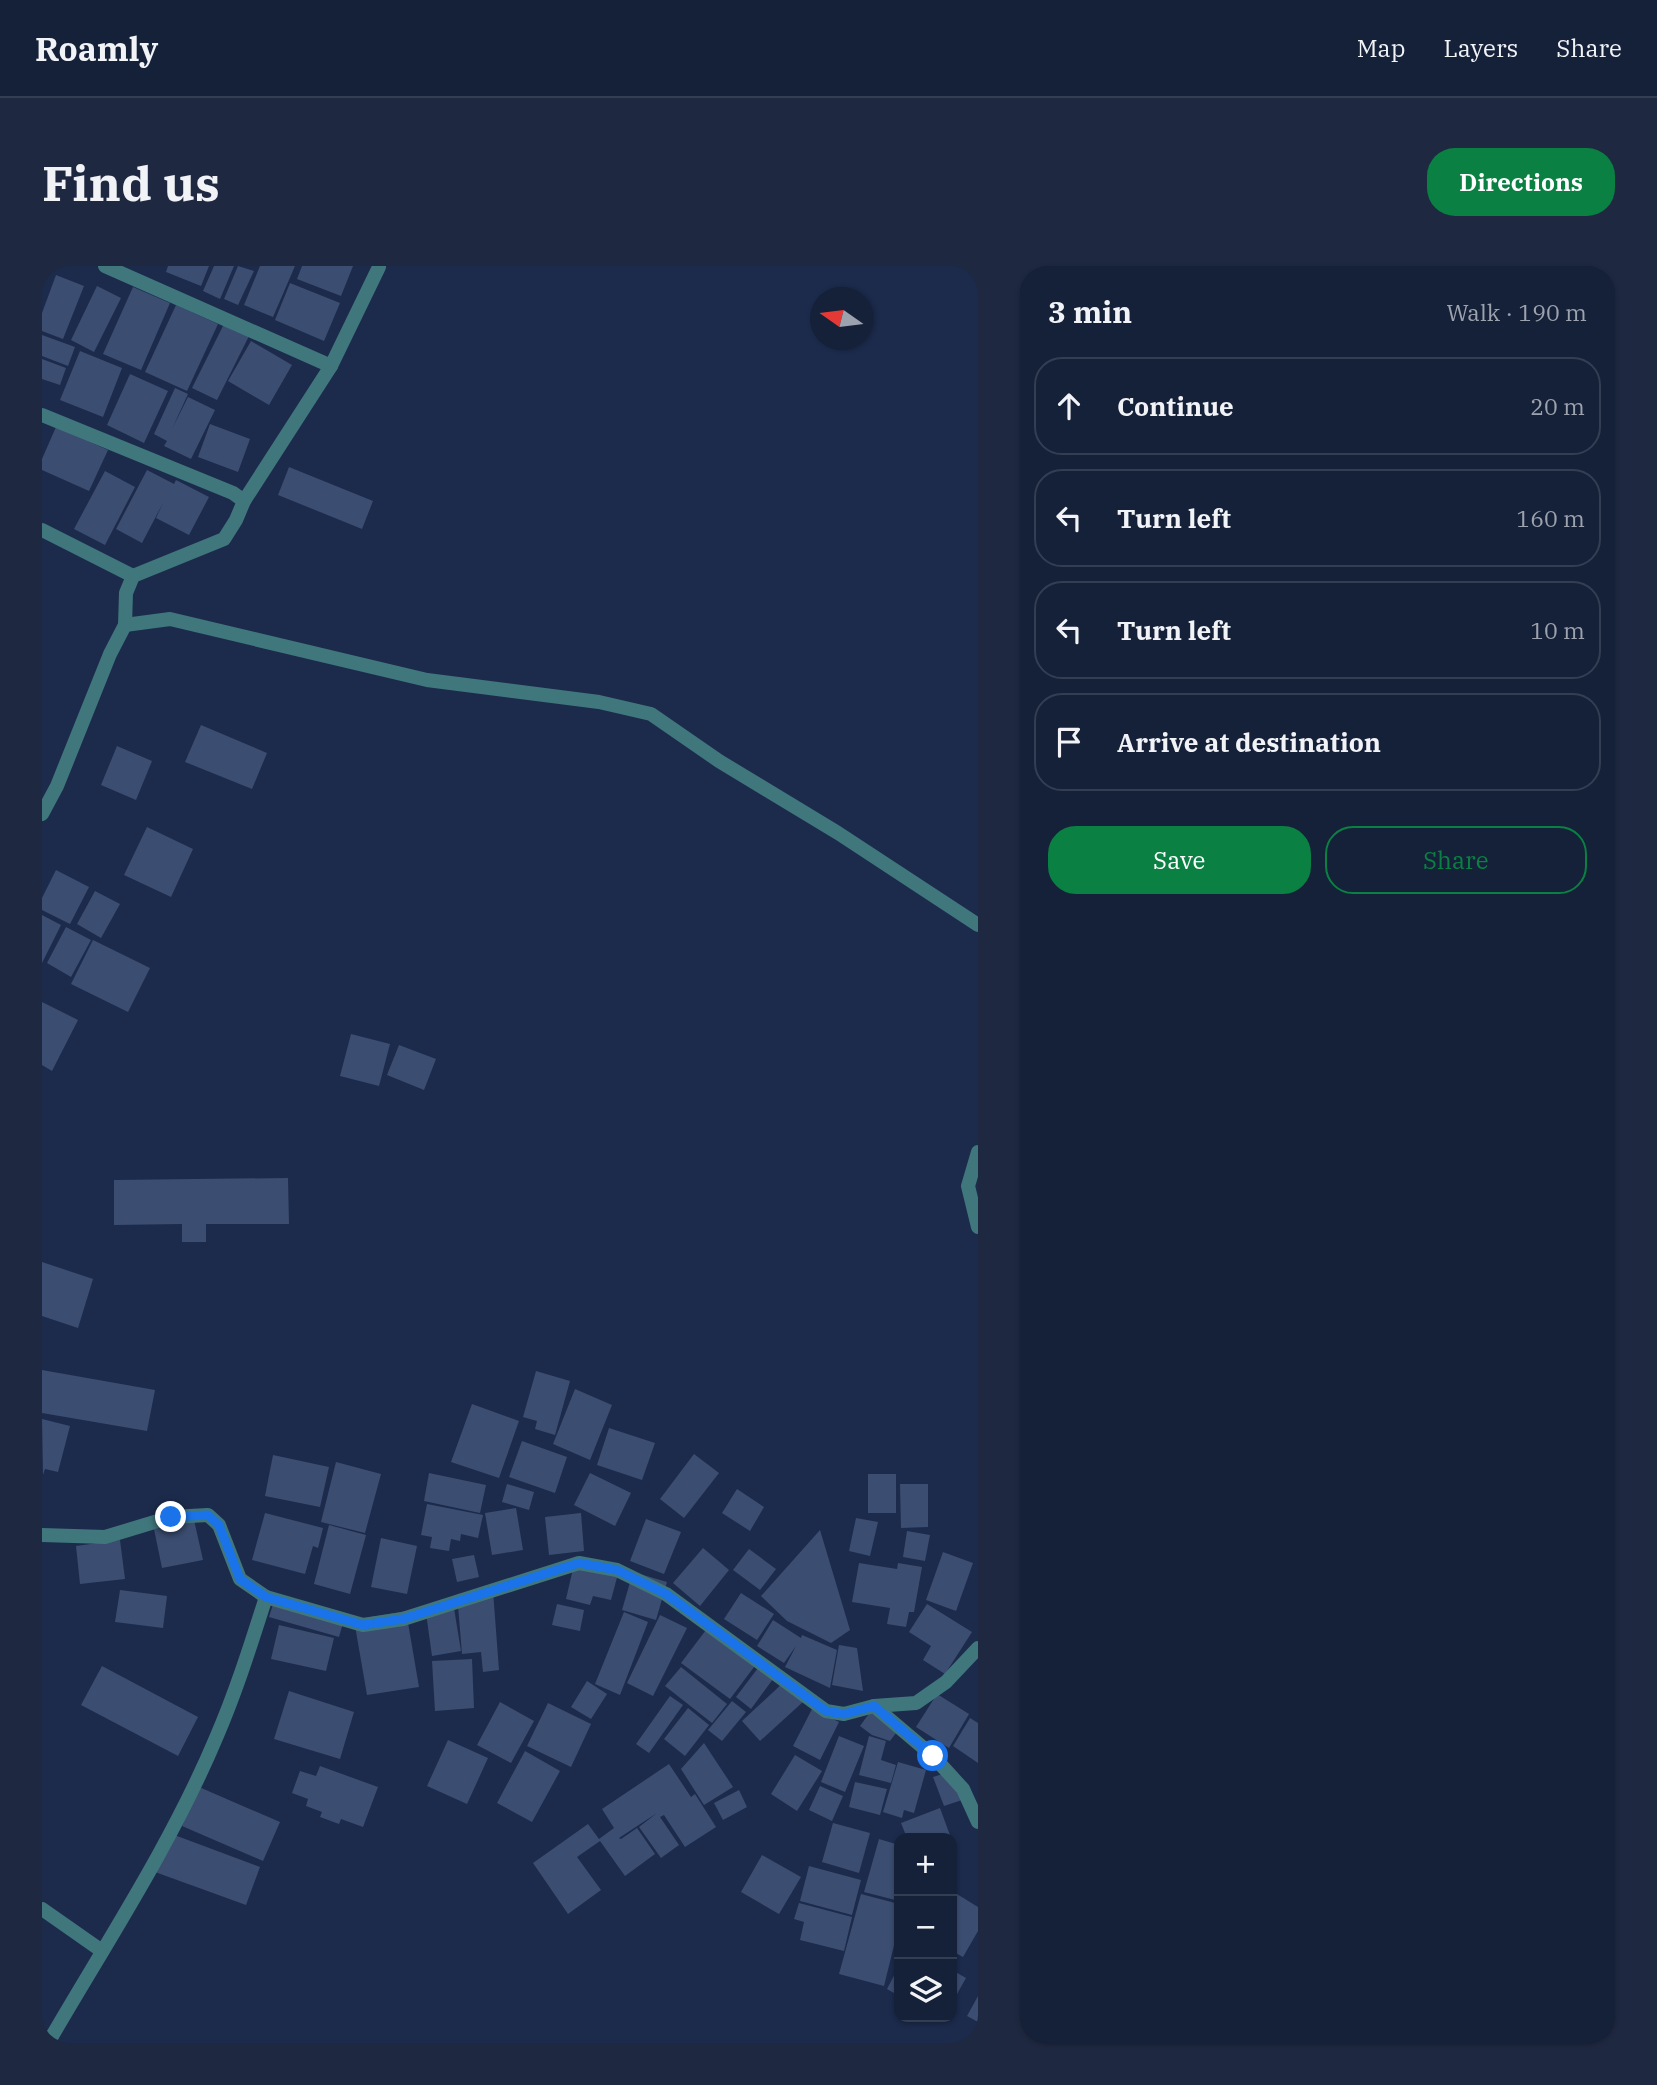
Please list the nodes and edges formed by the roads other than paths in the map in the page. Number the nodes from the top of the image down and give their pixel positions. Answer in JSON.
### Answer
{"nodes":[{"id":1,"x":105,"y":266,"type":"edge"},
{"id":2,"x":378,"y":266,"type":"edge"},
{"id":3,"x":331,"y":366,"type":"junction"},
{"id":4,"x":42,"y":415,"type":"edge"},
{"id":5,"x":244,"y":501,"type":"junction"},
{"id":6,"x":42,"y":530,"type":"edge"},
{"id":7,"x":133,"y":576,"type":"junction"},
{"id":8,"x":125,"y":625,"type":"junction"},
{"id":9,"x":42,"y":814,"type":"edge"},
{"id":10,"x":978,"y":925,"type":"edge"},
{"id":11,"x":978,"y":1152,"type":"edge"},
{"id":12,"x":978,"y":1227,"type":"edge"},
{"id":13,"x":42,"y":1535,"type":"edge"},
{"id":14,"x":266,"y":1597,"type":"junction"},
{"id":15,"x":978,"y":1648,"type":"edge"},
{"id":16,"x":874,"y":1706,"type":"junction"},
{"id":17,"x":978,"y":1822,"type":"edge"},
{"id":18,"x":42,"y":1909,"type":"edge"},
{"id":19,"x":102,"y":1951,"type":"junction"},
{"id":20,"x":48,"y":2043,"type":"edge"}],
"edges":[{"from":1,"to":3,"type":"street"},
{"from":2,"to":3,"type":"street"},
{"from":3,"to":5,"type":"street"},
{"from":4,"to":5,"type":"street"},
{"from":5,"to":7,"type":"street"},
{"from":6,"to":7,"type":"street"},
{"from":7,"to":8,"type":"street"},
{"from":8,"to":9,"type":"street"},
{"from":8,"to":10,"type":"street"},
{"from":11,"to":12,"type":"street"},
{"from":13,"to":14,"type":"street"},
{"from":14,"to":16,"type":"street"},
{"from":14,"to":19,"type":"street"},
{"from":15,"to":16,"type":"street"},
{"from":16,"to":17,"type":"street"},
{"from":18,"to":19,"type":"street"},
{"from":19,"to":20,"type":"street"}]}
